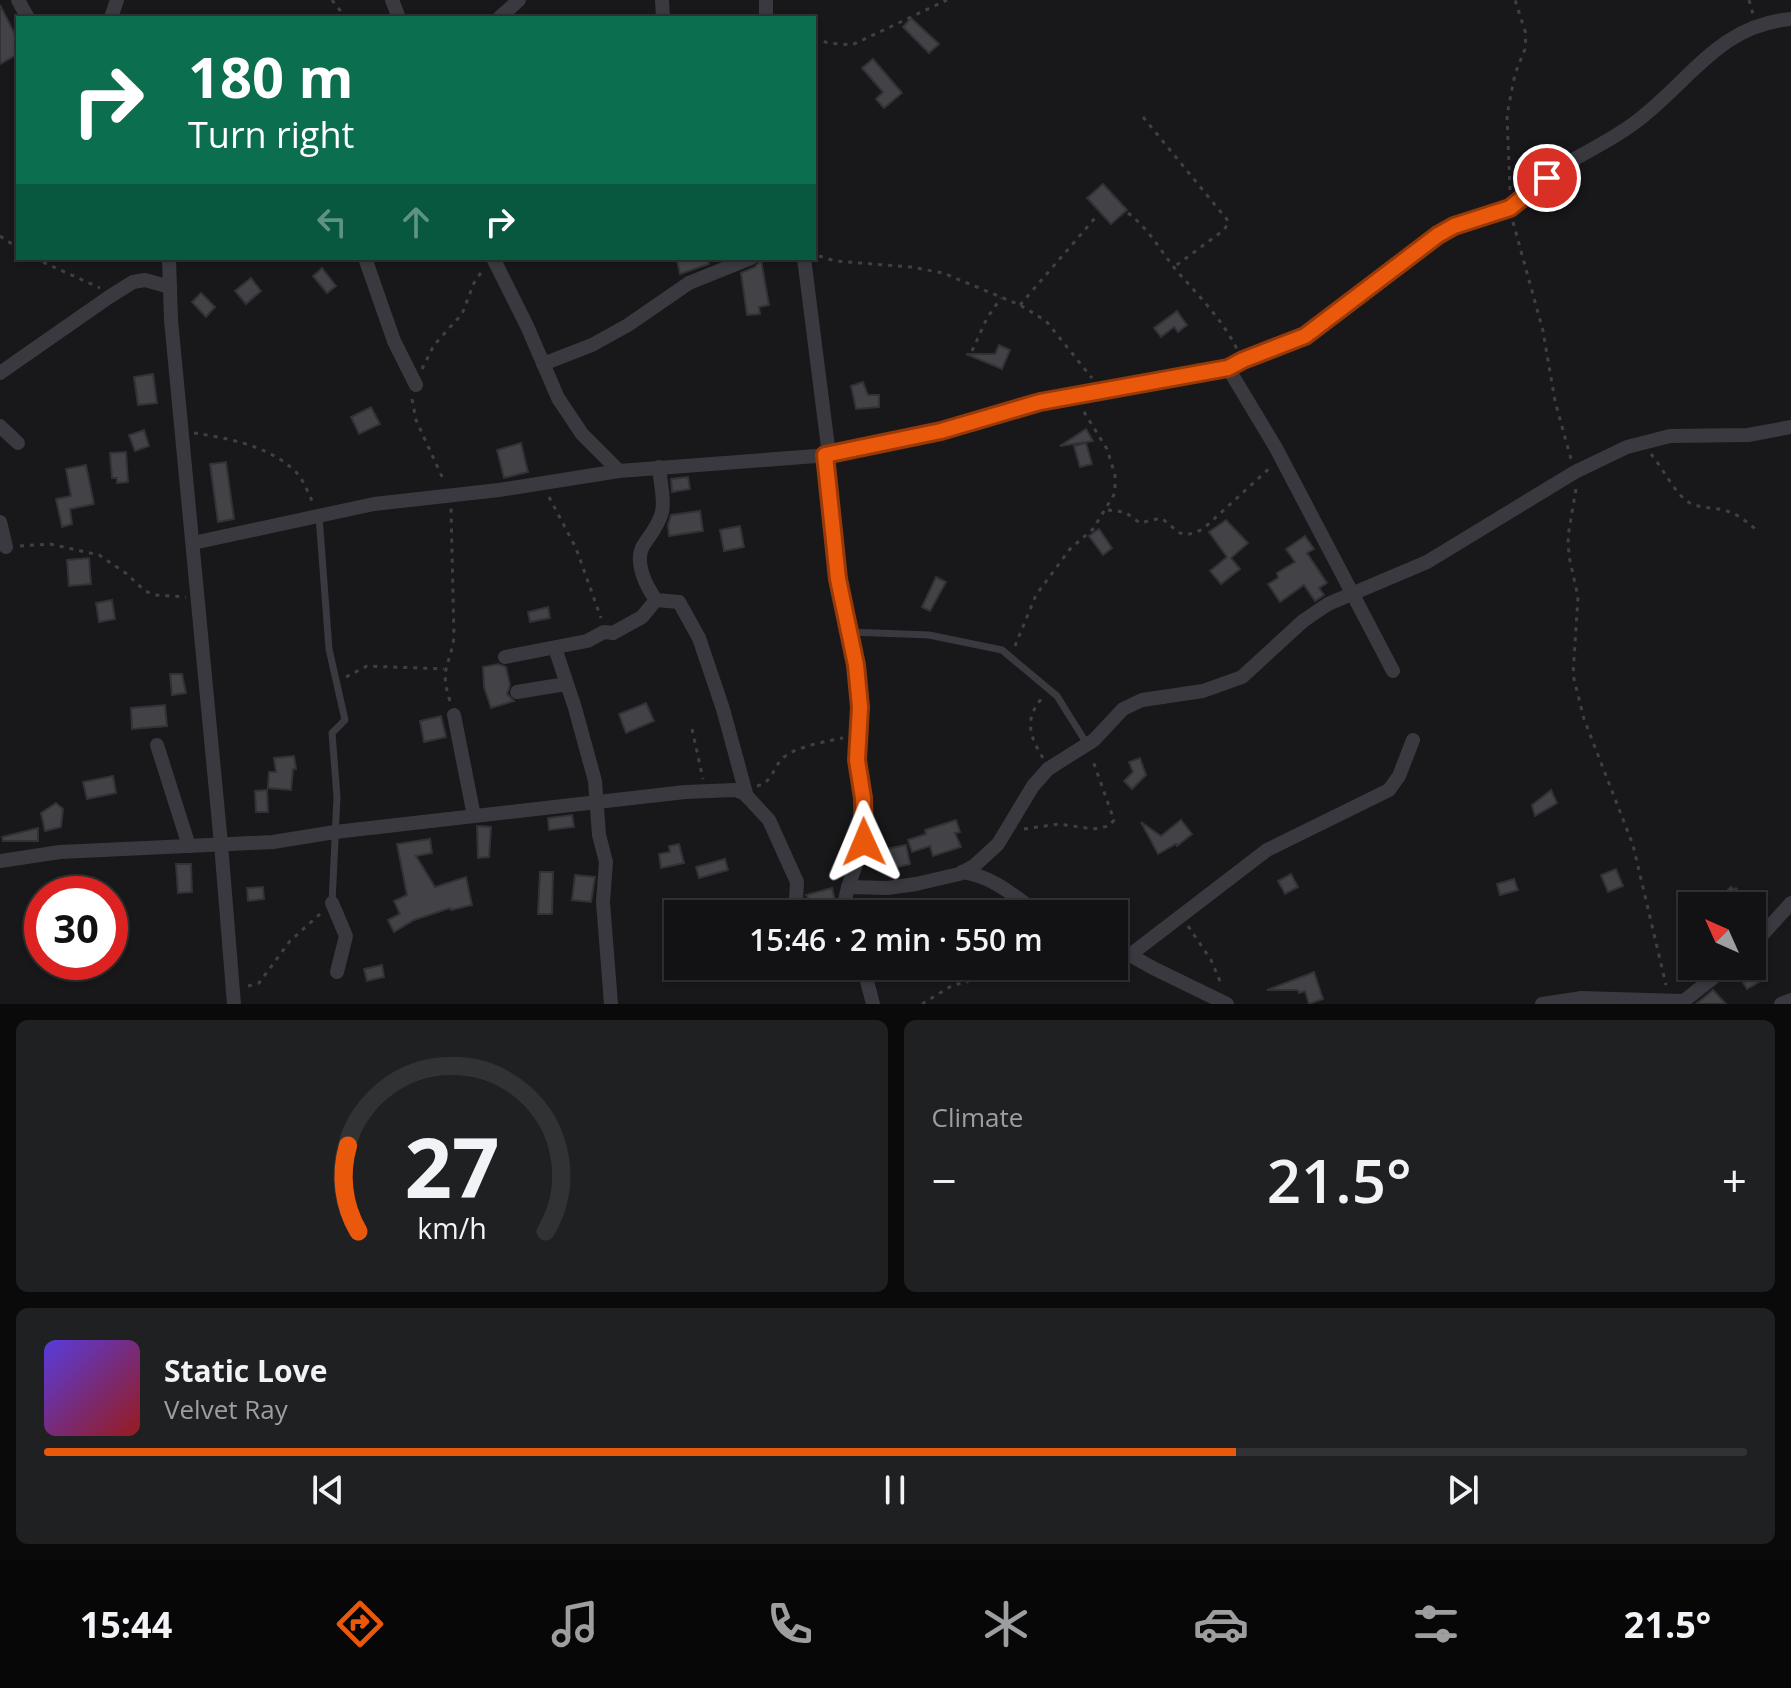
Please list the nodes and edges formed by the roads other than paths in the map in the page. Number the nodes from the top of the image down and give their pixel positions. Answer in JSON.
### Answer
{"nodes":[{"id":1,"x":519,"y":0,"type":"edge"},
{"id":2,"x":501,"y":16,"type":"edge"},
{"id":3,"x":1791,"y":19,"type":"edge"},
{"id":4,"x":172,"y":260,"type":"edge"},
{"id":5,"x":366,"y":260,"type":"edge"},
{"id":6,"x":493,"y":260,"type":"edge"},
{"id":7,"x":746,"y":260,"type":"edge"},
{"id":8,"x":804,"y":260,"type":"edge"},
{"id":9,"x":170,"y":287,"type":"junction"},
{"id":10,"x":543,"y":364,"type":"junction"},
{"id":11,"x":1228,"y":368,"type":"junction"},
{"id":12,"x":0,"y":373,"type":"edge"},
{"id":13,"x":416,"y":385,"type":"road end"},
{"id":14,"x":0,"y":426,"type":"edge"},
{"id":15,"x":1791,"y":427,"type":"edge"},
{"id":16,"x":18,"y":443,"type":"dead end"},
{"id":17,"x":827,"y":455,"type":"junction"},
{"id":18,"x":659,"y":467,"type":"junction"},
{"id":19,"x":619,"y":471,"type":"junction"},
{"id":20,"x":319,"y":516,"type":"junction"},
{"id":21,"x":0,"y":522,"type":"edge"},
{"id":22,"x":193,"y":543,"type":"junction"},
{"id":23,"x":6,"y":547,"type":"road end"},
{"id":24,"x":1353,"y":594,"type":"junction"},
{"id":25,"x":656,"y":600,"type":"junction"},
{"id":26,"x":849,"y":632,"type":"junction"},
{"id":27,"x":555,"y":648,"type":"junction"},
{"id":28,"x":505,"y":657,"type":"dead end"},
{"id":29,"x":1393,"y":671,"type":"dead end"},
{"id":30,"x":566,"y":684,"type":"junction"},
{"id":31,"x":517,"y":692,"type":"dead end"},
{"id":32,"x":454,"y":715,"type":"road end"},
{"id":33,"x":1413,"y":740,"type":"dead end"},
{"id":34,"x":1087,"y":744,"type":"junction"},
{"id":35,"x":157,"y":745,"type":"dead end"},
{"id":36,"x":746,"y":792,"type":"junction"},
{"id":37,"x":595,"y":803,"type":"junction"},
{"id":38,"x":474,"y":816,"type":"junction"},
{"id":39,"x":335,"y":832,"type":"junction"},
{"id":40,"x":221,"y":844,"type":"junction"},
{"id":41,"x":189,"y":846,"type":"junction"},
{"id":42,"x":0,"y":861,"type":"edge"},
{"id":43,"x":961,"y":872,"type":"junction"},
{"id":44,"x":848,"y":887,"type":"junction"},
{"id":45,"x":796,"y":900,"type":"edge"},
{"id":46,"x":845,"y":900,"type":"edge"},
{"id":47,"x":1020,"y":900,"type":"edge"},
{"id":48,"x":332,"y":903,"type":"joint"},
{"id":49,"x":1791,"y":903,"type":"edge"},
{"id":50,"x":1766,"y":931,"type":"edge"},
{"id":51,"x":1130,"y":955,"type":"joint"},
{"id":52,"x":337,"y":972,"type":"dead end"},
{"id":53,"x":867,"y":980,"type":"edge"},
{"id":54,"x":1708,"y":980,"type":"edge"},
{"id":55,"x":233,"y":996,"type":"edge"},
{"id":56,"x":1225,"y":997,"type":"edge"},
{"id":57,"x":1791,"y":1000,"type":"edge"},
{"id":58,"x":1677,"y":1002,"type":"edge"},
{"id":59,"x":611,"y":1004,"type":"edge"},
{"id":60,"x":873,"y":1004,"type":"edge"},
{"id":61,"x":1542,"y":1004,"type":"edge"},
{"id":62,"x":1781,"y":1004,"type":"edge"}],
"edges":[{"from":1,"to":2,"type":"street"},
{"from":3,"to":11,"type":"street"},
{"from":4,"to":9,"type":"street"},
{"from":5,"to":13,"type":"street"},
{"from":6,"to":10,"type":"street"},
{"from":7,"to":10,"type":"street"},
{"from":8,"to":17,"type":"street"},
{"from":9,"to":12,"type":"street"},
{"from":9,"to":22,"type":"street"},
{"from":10,"to":19,"type":"street"},
{"from":11,"to":17,"type":"street"},
{"from":11,"to":24,"type":"street"},
{"from":14,"to":16,"type":"street"},
{"from":15,"to":24,"type":"street"},
{"from":17,"to":18,"type":"street"},
{"from":17,"to":26,"type":"street"},
{"from":18,"to":19,"type":"street"},
{"from":18,"to":25,"type":"street"},
{"from":19,"to":20,"type":"street"},
{"from":20,"to":22,"type":"street"},
{"from":20,"to":39,"type":"lane"},
{"from":21,"to":23,"type":"street"},
{"from":22,"to":40,"type":"street"},
{"from":24,"to":29,"type":"street"},
{"from":24,"to":34,"type":"street"},
{"from":25,"to":27,"type":"street"},
{"from":25,"to":36,"type":"street"},
{"from":26,"to":34,"type":"lane"},
{"from":26,"to":44,"type":"street"},
{"from":27,"to":28,"type":"street"},
{"from":27,"to":30,"type":"street"},
{"from":30,"to":31,"type":"street"},
{"from":30,"to":37,"type":"street"},
{"from":32,"to":38,"type":"street"},
{"from":33,"to":51,"type":"street"},
{"from":34,"to":43,"type":"street"},
{"from":35,"to":41,"type":"street"},
{"from":36,"to":37,"type":"street"},
{"from":36,"to":45,"type":"street"},
{"from":37,"to":38,"type":"street"},
{"from":37,"to":59,"type":"street"},
{"from":38,"to":39,"type":"street"},
{"from":39,"to":40,"type":"street"},
{"from":39,"to":48,"type":"lane"},
{"from":40,"to":41,"type":"street"},
{"from":40,"to":55,"type":"street"},
{"from":41,"to":42,"type":"street"},
{"from":43,"to":44,"type":"street"},
{"from":43,"to":47,"type":"street"},
{"from":44,"to":46,"type":"street"},
{"from":48,"to":52,"type":"street"},
{"from":49,"to":50,"type":"street"},
{"from":51,"to":56,"type":"street"},
{"from":53,"to":60,"type":"street"},
{"from":54,"to":58,"type":"street"},
{"from":57,"to":62,"type":"street"},
{"from":58,"to":61,"type":"street"}]}
